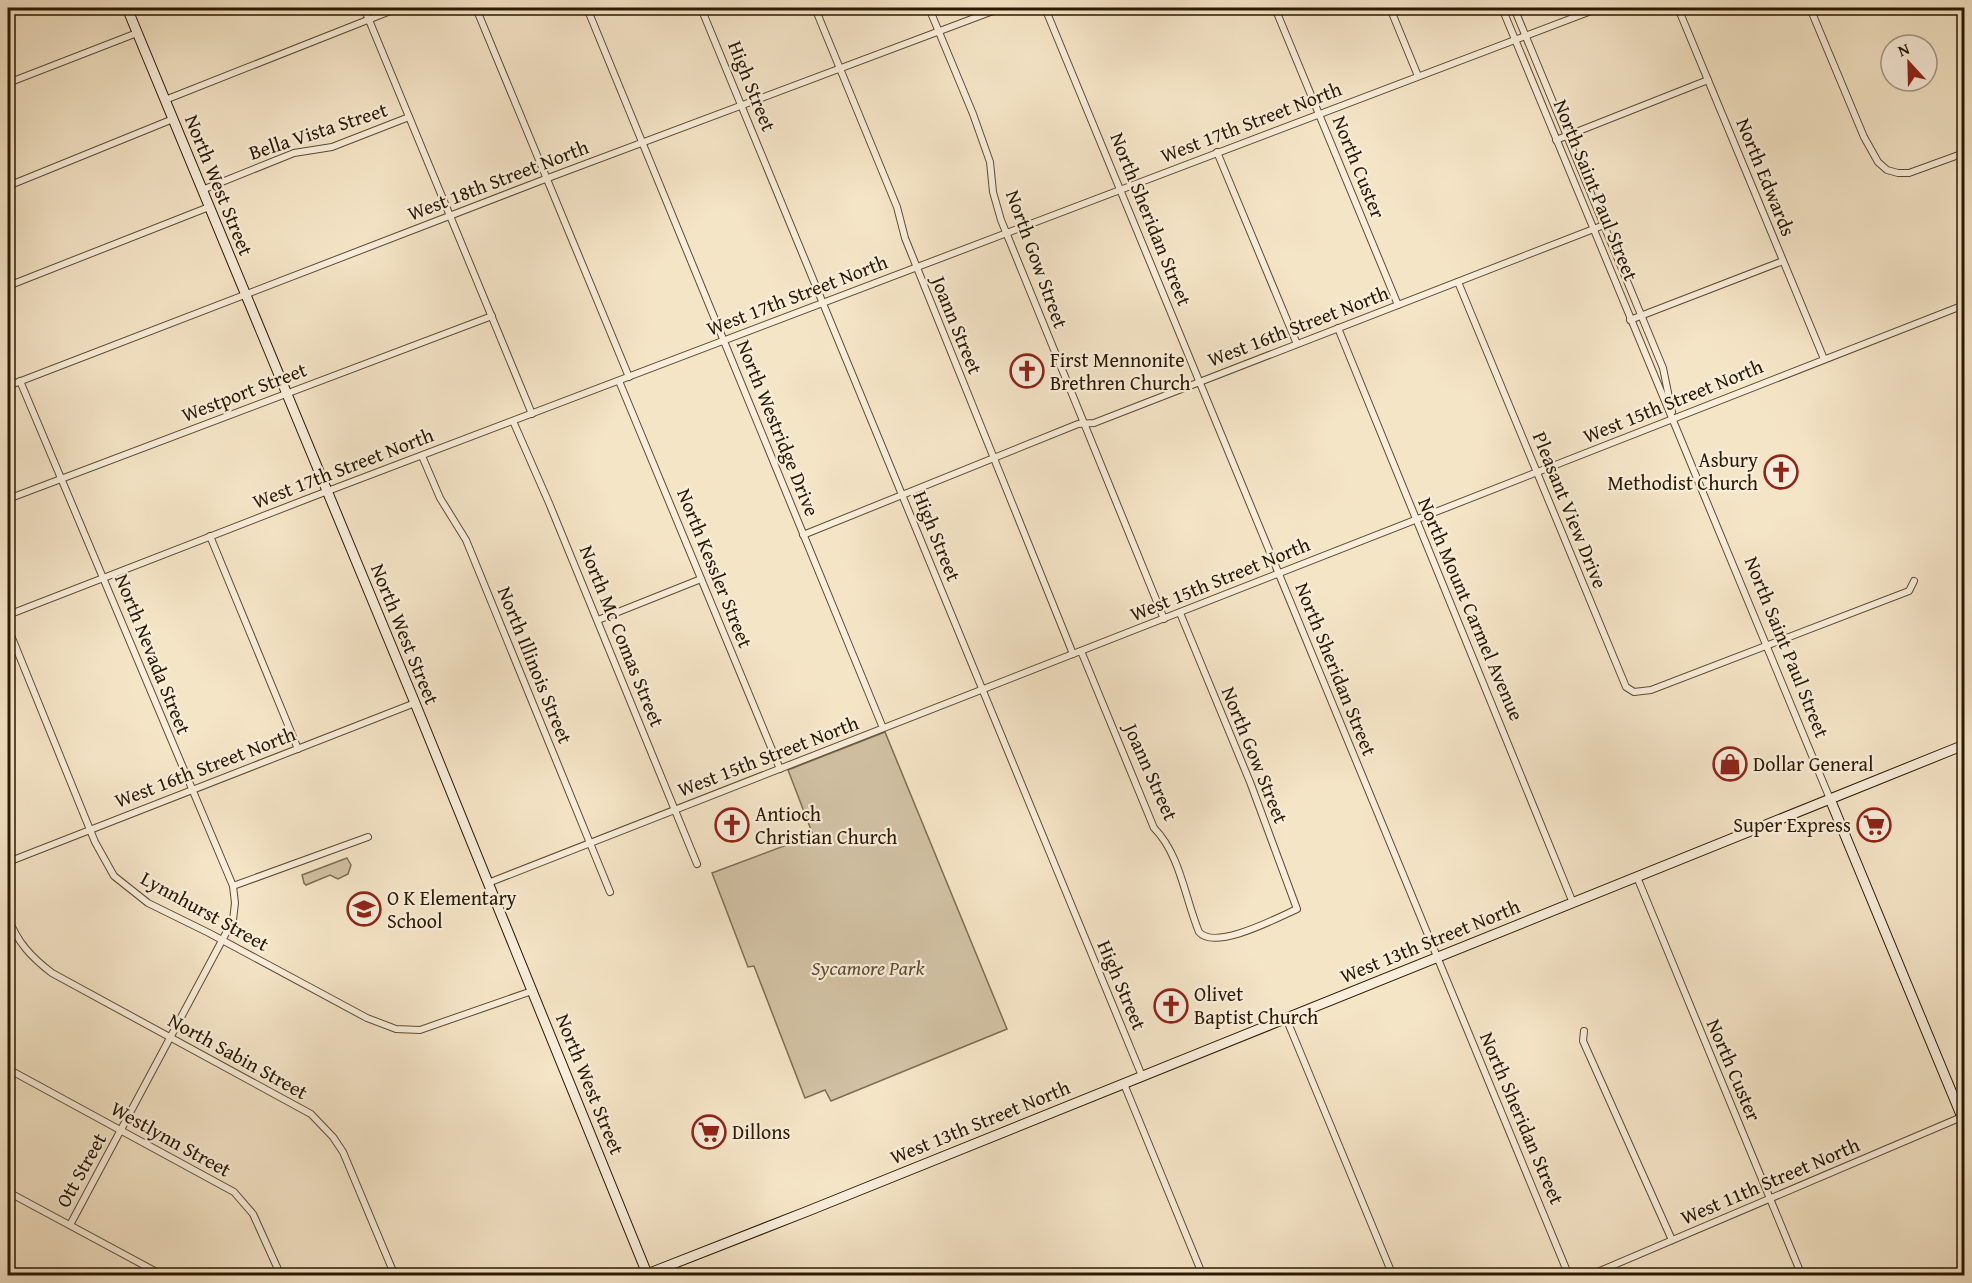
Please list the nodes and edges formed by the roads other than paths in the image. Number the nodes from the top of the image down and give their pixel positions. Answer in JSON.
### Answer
{"nodes":[{"id":1,"x":127,"y":8,"type":"edge"},
{"id":2,"x":364,"y":8,"type":"edge"},
{"id":3,"x":398,"y":8,"type":"edge"},
{"id":4,"x":476,"y":8,"type":"edge"},
{"id":5,"x":587,"y":8,"type":"edge"},
{"id":6,"x":701,"y":8,"type":"edge"},
{"id":7,"x":815,"y":8,"type":"edge"},
{"id":8,"x":929,"y":8,"type":"edge"},
{"id":9,"x":1001,"y":8,"type":"edge"},
{"id":10,"x":1045,"y":8,"type":"edge"},
{"id":11,"x":1275,"y":8,"type":"edge"},
{"id":12,"x":1390,"y":8,"type":"edge"},
{"id":13,"x":1502,"y":8,"type":"edge"},
{"id":14,"x":1514,"y":8,"type":"edge"},
{"id":15,"x":1599,"y":8,"type":"edge"},
{"id":16,"x":1678,"y":8,"type":"edge"},
{"id":17,"x":1810,"y":8,"type":"edge"},
{"id":18,"x":369,"y":19,"type":"junction"},
{"id":19,"x":939,"y":31,"type":"junction"},
{"id":20,"x":137,"y":33,"type":"junction"},
{"id":21,"x":1526,"y":35,"type":"junction"},
{"id":22,"x":1515,"y":39,"type":"junction"},
{"id":23,"x":840,"y":69,"type":"junction"},
{"id":24,"x":1418,"y":76,"type":"junction"},
{"id":25,"x":1708,"y":80,"type":"junction"},
{"id":26,"x":8,"y":83,"type":"edge"},
{"id":27,"x":165,"y":100,"type":"junction"},
{"id":28,"x":742,"y":105,"type":"junction"},
{"id":29,"x":1319,"y":114,"type":"junction"},
{"id":30,"x":409,"y":117,"type":"junction"},
{"id":31,"x":173,"y":119,"type":"junction"},
{"id":32,"x":1567,"y":135,"type":"junction"},
{"id":33,"x":1556,"y":140,"type":"junction"},
{"id":34,"x":643,"y":142,"type":"junction"},
{"id":35,"x":1217,"y":152,"type":"junction"},
{"id":36,"x":1965,"y":153,"type":"edge"},
{"id":37,"x":548,"y":178,"type":"junction"},
{"id":38,"x":8,"y":186,"type":"edge"},
{"id":39,"x":1121,"y":189,"type":"junction"},
{"id":40,"x":202,"y":190,"type":"junction"},
{"id":41,"x":209,"y":207,"type":"junction"},
{"id":42,"x":450,"y":216,"type":"junction"},
{"id":43,"x":1604,"y":225,"type":"junction"},
{"id":44,"x":1593,"y":229,"type":"junction"},
{"id":45,"x":1006,"y":233,"type":"junction"},
{"id":46,"x":1783,"y":261,"type":"junction"},
{"id":47,"x":916,"y":268,"type":"junction"},
{"id":48,"x":1458,"y":282,"type":"junction"},
{"id":49,"x":8,"y":286,"type":"edge"},
{"id":50,"x":245,"y":295,"type":"junction"},
{"id":51,"x":823,"y":303,"type":"junction"},
{"id":52,"x":1398,"y":305,"type":"junction"},
{"id":53,"x":1965,"y":305,"type":"edge"},
{"id":54,"x":492,"y":316,"type":"junction"},
{"id":55,"x":1641,"y":316,"type":"junction"},
{"id":56,"x":1630,"y":320,"type":"junction"},
{"id":57,"x":1338,"y":328,"type":"junction"},
{"id":58,"x":725,"y":340,"type":"junction"},
{"id":59,"x":1298,"y":344,"type":"junction"},
{"id":60,"x":1824,"y":359,"type":"junction"},
{"id":61,"x":629,"y":377,"type":"junction"},
{"id":62,"x":20,"y":381,"type":"junction"},
{"id":63,"x":619,"y":381,"type":"junction"},
{"id":64,"x":1200,"y":381,"type":"junction"},
{"id":65,"x":8,"y":386,"type":"edge"},
{"id":66,"x":286,"y":394,"type":"junction"},
{"id":67,"x":532,"y":414,"type":"junction"},
{"id":68,"x":1674,"y":418,"type":"junction"},
{"id":69,"x":513,"y":421,"type":"junction"},
{"id":70,"x":1083,"y":423,"type":"junction"},
{"id":71,"x":422,"y":456,"type":"junction"},
{"id":72,"x":993,"y":458,"type":"junction"},
{"id":73,"x":1537,"y":474,"type":"junction"},
{"id":74,"x":62,"y":478,"type":"junction"},
{"id":75,"x":327,"y":492,"type":"junction"},
{"id":76,"x":902,"y":494,"type":"junction"},
{"id":77,"x":8,"y":499,"type":"edge"},
{"id":78,"x":1416,"y":520,"type":"junction"},
{"id":79,"x":803,"y":535,"type":"junction"},
{"id":80,"x":210,"y":536,"type":"junction"},
{"id":81,"x":1279,"y":573,"type":"junction"},
{"id":82,"x":104,"y":578,"type":"junction"},
{"id":83,"x":701,"y":579,"type":"junction"},
{"id":84,"x":1914,"y":581,"type":"dead end"},
{"id":85,"x":1180,"y":613,"type":"junction"},
{"id":86,"x":8,"y":615,"type":"edge"},
{"id":87,"x":1164,"y":619,"type":"junction"},
{"id":88,"x":598,"y":620,"type":"junction"},
{"id":89,"x":8,"y":628,"type":"edge"},
{"id":90,"x":1767,"y":646,"type":"junction"},
{"id":91,"x":1081,"y":651,"type":"junction"},
{"id":92,"x":1074,"y":654,"type":"junction"},
{"id":93,"x":982,"y":690,"type":"junction"},
{"id":94,"x":415,"y":704,"type":"junction"},
{"id":95,"x":883,"y":728,"type":"junction"},
{"id":96,"x":1965,"y":745,"type":"edge"},
{"id":97,"x":298,"y":749,"type":"junction"},
{"id":98,"x":780,"y":769,"type":"junction"},
{"id":99,"x":192,"y":790,"type":"junction"},
{"id":100,"x":1830,"y":799,"type":"junction"},
{"id":101,"x":675,"y":810,"type":"junction"},
{"id":102,"x":90,"y":830,"type":"junction"},
{"id":103,"x":368,"y":837,"type":"dead end"},
{"id":104,"x":590,"y":843,"type":"junction"},
{"id":105,"x":8,"y":862,"type":"edge"},
{"id":106,"x":697,"y":864,"type":"dead end"},
{"id":107,"x":1637,"y":877,"type":"junction"},
{"id":108,"x":488,"y":883,"type":"junction"},
{"id":109,"x":232,"y":886,"type":"junction"},
{"id":110,"x":610,"y":892,"type":"dead end"},
{"id":111,"x":1573,"y":903,"type":"junction"},
{"id":112,"x":8,"y":917,"type":"edge"},
{"id":113,"x":1205,"y":938,"type":"joint"},
{"id":114,"x":222,"y":940,"type":"junction"},
{"id":115,"x":1437,"y":957,"type":"junction"},
{"id":116,"x":532,"y":991,"type":"junction"},
{"id":117,"x":1286,"y":1018,"type":"junction"},
{"id":118,"x":1584,"y":1031,"type":"dead end"},
{"id":119,"x":171,"y":1038,"type":"junction"},
{"id":120,"x":8,"y":1069,"type":"edge"},
{"id":121,"x":1142,"y":1076,"type":"junction"},
{"id":122,"x":1124,"y":1084,"type":"junction"},
{"id":123,"x":1964,"y":1119,"type":"edge"},
{"id":124,"x":122,"y":1130,"type":"junction"},
{"id":125,"x":8,"y":1191,"type":"edge"},
{"id":126,"x":1770,"y":1199,"type":"junction"},
{"id":127,"x":70,"y":1225,"type":"junction"},
{"id":128,"x":1672,"y":1240,"type":"junction"},
{"id":129,"x":164,"y":1275,"type":"edge"},
{"id":130,"x":280,"y":1275,"type":"edge"},
{"id":131,"x":395,"y":1275,"type":"edge"},
{"id":132,"x":646,"y":1275,"type":"edge"},
{"id":133,"x":1203,"y":1275,"type":"edge"},
{"id":134,"x":1393,"y":1275,"type":"edge"},
{"id":135,"x":1569,"y":1275,"type":"edge"},
{"id":136,"x":1588,"y":1275,"type":"edge"},
{"id":137,"x":1802,"y":1275,"type":"edge"}],
"edges":[{"from":1,"to":20,"type":"street","name":"North West Street"},
{"from":2,"to":18,"type":"street"},
{"from":3,"to":18,"type":"street"},
{"from":4,"to":37,"type":"street"},
{"from":5,"to":34,"type":"street","name":"North Westridge Drive"},
{"from":6,"to":28,"type":"street","name":"High Street"},
{"from":7,"to":23,"type":"street","name":"Joann Street"},
{"from":8,"to":19,"type":"street","name":"North Gow Street"},
{"from":9,"to":19,"type":"street","name":"West 18th Street North"},
{"from":10,"to":39,"type":"street","name":"North Sheridan Street"},
{"from":11,"to":29,"type":"street","name":"North Custer"},
{"from":12,"to":24,"type":"street"},
{"from":13,"to":22,"type":"street","name":"North Saint Paul Street"},
{"from":14,"to":21,"type":"street","name":"North Saint Paul Street"},
{"from":15,"to":21,"type":"street","name":"West 17th Street North"},
{"from":16,"to":25,"type":"street","name":"North Edwards"},
{"from":17,"to":36,"type":"street"},
{"from":18,"to":27,"type":"street"},
{"from":18,"to":30,"type":"street"},
{"from":19,"to":23,"type":"street","name":"West 18th Street North"},
{"from":19,"to":45,"type":"street","name":"North Gow Street"},
{"from":20,"to":26,"type":"street"},
{"from":20,"to":27,"type":"street","name":"North West Street"},
{"from":21,"to":22,"type":"street","name":"West 17th Street North"},
{"from":21,"to":32,"type":"street","name":"North Saint Paul Street"},
{"from":22,"to":24,"type":"street","name":"West 17th Street North"},
{"from":22,"to":33,"type":"street","name":"North Saint Paul Street"},
{"from":23,"to":28,"type":"street","name":"West 18th Street North"},
{"from":23,"to":47,"type":"street","name":"Joann Street"},
{"from":24,"to":29,"type":"street","name":"West 17th Street North"},
{"from":25,"to":32,"type":"street"},
{"from":25,"to":46,"type":"street","name":"North Edwards"},
{"from":27,"to":31,"type":"street","name":"North West Street"},
{"from":28,"to":34,"type":"street","name":"West 18th Street North"},
{"from":28,"to":51,"type":"street","name":"High Street"},
{"from":29,"to":35,"type":"street","name":"West 17th Street North"},
{"from":29,"to":52,"type":"street","name":"North Custer"},
{"from":30,"to":40,"type":"street","name":"Bella Vista Street"},
{"from":30,"to":42,"type":"street"},
{"from":31,"to":38,"type":"street"},
{"from":31,"to":40,"type":"street","name":"North West Street"},
{"from":32,"to":33,"type":"street"},
{"from":32,"to":43,"type":"street","name":"North Saint Paul Street"},
{"from":33,"to":44,"type":"street","name":"North Saint Paul Street"},
{"from":34,"to":37,"type":"street","name":"West 18th Street North"},
{"from":34,"to":58,"type":"street","name":"North Westridge Drive"},
{"from":35,"to":39,"type":"street","name":"West 17th Street North"},
{"from":35,"to":59,"type":"street"},
{"from":37,"to":42,"type":"street","name":"West 18th Street North"},
{"from":37,"to":61,"type":"street"},
{"from":39,"to":45,"type":"street","name":"West 17th Street North"},
{"from":39,"to":64,"type":"street","name":"North Sheridan Street"},
{"from":40,"to":41,"type":"street","name":"North West Street"},
{"from":41,"to":49,"type":"street"},
{"from":41,"to":50,"type":"street","name":"North West Street"},
{"from":42,"to":50,"type":"street","name":"West 18th Street North"},
{"from":42,"to":54,"type":"street"},
{"from":43,"to":44,"type":"street","name":"West 16th Street North"},
{"from":43,"to":55,"type":"street","name":"North Saint Paul Street"},
{"from":44,"to":48,"type":"street","name":"West 16th Street North"},
{"from":44,"to":56,"type":"street","name":"North Saint Paul Street"},
{"from":45,"to":47,"type":"street","name":"West 17th Street North"},
{"from":45,"to":70,"type":"street","name":"North Gow Street"},
{"from":46,"to":55,"type":"street"},
{"from":46,"to":60,"type":"street","name":"North Edwards"},
{"from":47,"to":51,"type":"street","name":"West 17th Street North"},
{"from":47,"to":72,"type":"street","name":"Joann Street"},
{"from":48,"to":52,"type":"street","name":"West 16th Street North"},
{"from":48,"to":73,"type":"street","name":"Pleasant View Drive"},
{"from":50,"to":62,"type":"street","name":"West 18th Street North"},
{"from":50,"to":66,"type":"street","name":"North West Street"},
{"from":51,"to":58,"type":"street","name":"West 17th Street North"},
{"from":51,"to":76,"type":"street","name":"High Street"},
{"from":52,"to":57,"type":"street","name":"West 16th Street North"},
{"from":53,"to":60,"type":"street","name":"West 15th Street North"},
{"from":54,"to":66,"type":"street","name":"Westport Street"},
{"from":54,"to":67,"type":"street"},
{"from":55,"to":56,"type":"street"},
{"from":55,"to":68,"type":"street","name":"North Saint Paul Street"},
{"from":56,"to":68,"type":"street","name":"North Saint Paul Street"},
{"from":57,"to":59,"type":"street","name":"West 16th Street North"},
{"from":57,"to":78,"type":"street","name":"North Mount Carmel Avenue"},
{"from":58,"to":61,"type":"street","name":"West 17th Street North"},
{"from":58,"to":79,"type":"street","name":"North Westridge Drive"},
{"from":59,"to":64,"type":"street","name":"West 16th Street North"},
{"from":60,"to":68,"type":"street","name":"West 15th Street North"},
{"from":61,"to":63,"type":"street","name":"West 17th Street North"},
{"from":62,"to":65,"type":"street","name":"West 18th Street North"},
{"from":62,"to":74,"type":"street","name":"North Nevada Street"},
{"from":63,"to":67,"type":"street","name":"West 17th Street North"},
{"from":63,"to":83,"type":"street","name":"North Kessler Street"},
{"from":64,"to":70,"type":"street","name":"West 16th Street North"},
{"from":64,"to":81,"type":"street","name":"North Sheridan Street"},
{"from":66,"to":74,"type":"street","name":"Westport Street"},
{"from":66,"to":75,"type":"street","name":"North West Street"},
{"from":67,"to":69,"type":"street","name":"West 17th Street North"},
{"from":68,"to":73,"type":"street","name":"West 15th Street North"},
{"from":68,"to":90,"type":"street","name":"North Saint Paul Street"},
{"from":69,"to":71,"type":"street","name":"West 17th Street North"},
{"from":69,"to":88,"type":"street","name":"North Mc Comas Street"},
{"from":70,"to":72,"type":"street","name":"West 16th Street North"},
{"from":70,"to":87,"type":"street","name":"North Gow Street"},
{"from":71,"to":75,"type":"street","name":"West 17th Street North"},
{"from":71,"to":104,"type":"street","name":"North Illinois Street"},
{"from":72,"to":76,"type":"street","name":"West 16th Street North"},
{"from":72,"to":92,"type":"street","name":"Joann Street"},
{"from":73,"to":78,"type":"street","name":"West 15th Street North"},
{"from":73,"to":90,"type":"street","name":"Pleasant View Drive"},
{"from":74,"to":77,"type":"street","name":"Westport Street"},
{"from":74,"to":82,"type":"street","name":"North Nevada Street"},
{"from":75,"to":80,"type":"street","name":"West 17th Street North"},
{"from":75,"to":94,"type":"street","name":"North West Street"},
{"from":76,"to":79,"type":"street","name":"West 16th Street North"},
{"from":76,"to":93,"type":"street","name":"High Street"},
{"from":78,"to":81,"type":"street","name":"West 15th Street North"},
{"from":78,"to":111,"type":"street","name":"North Mount Carmel Avenue"},
{"from":79,"to":95,"type":"street","name":"North Westridge Drive"},
{"from":80,"to":82,"type":"street","name":"West 17th Street North"},
{"from":80,"to":97,"type":"street"},
{"from":81,"to":85,"type":"street","name":"West 15th Street North"},
{"from":81,"to":115,"type":"street","name":"North Sheridan Street"},
{"from":82,"to":86,"type":"street","name":"West 17th Street North"},
{"from":82,"to":99,"type":"street","name":"North Nevada Street"},
{"from":83,"to":88,"type":"street"},
{"from":83,"to":98,"type":"street","name":"North Kessler Street"},
{"from":84,"to":90,"type":"street","name":"Pleasant View Drive"},
{"from":85,"to":87,"type":"street","name":"West 15th Street North"},
{"from":85,"to":113,"type":"street","name":"North Gow Street"},
{"from":87,"to":91,"type":"street","name":"West 15th Street North"},
{"from":88,"to":101,"type":"street","name":"North Mc Comas Street"},
{"from":89,"to":102,"type":"street","name":"Lynnhurst Street"},
{"from":90,"to":100,"type":"street","name":"North Saint Paul Street"},
{"from":91,"to":92,"type":"street","name":"West 15th Street North"},
{"from":91,"to":113,"type":"street","name":"Joann Street"},
{"from":92,"to":93,"type":"street","name":"West 15th Street North"},
{"from":93,"to":95,"type":"street","name":"West 15th Street North"},
{"from":93,"to":121,"type":"street","name":"High Street"},
{"from":94,"to":97,"type":"street","name":"West 16th Street North"},
{"from":94,"to":108,"type":"street","name":"North West Street"},
{"from":95,"to":98,"type":"street","name":"West 15th Street North"},
{"from":96,"to":100,"type":"street","name":"West 13th Street North"},
{"from":97,"to":99,"type":"street","name":"West 16th Street North"},
{"from":98,"to":101,"type":"street","name":"West 15th Street North"},
{"from":99,"to":102,"type":"street","name":"West 16th Street North"},
{"from":99,"to":109,"type":"street","name":"North Nevada Street"},
{"from":100,"to":107,"type":"street","name":"West 13th Street North"},
{"from":100,"to":123,"type":"street","name":"North Saint Paul Street"},
{"from":101,"to":104,"type":"street","name":"West 15th Street North"},
{"from":101,"to":106,"type":"street","name":"North Mc Comas Street"},
{"from":102,"to":105,"type":"street","name":"West 16th Street North"},
{"from":102,"to":114,"type":"street","name":"Lynnhurst Street"},
{"from":103,"to":109,"type":"street"},
{"from":104,"to":108,"type":"street","name":"West 15th Street North"},
{"from":104,"to":110,"type":"street","name":"North Illinois Street"},
{"from":107,"to":111,"type":"street","name":"West 13th Street North"},
{"from":107,"to":126,"type":"street","name":"North Custer"},
{"from":108,"to":116,"type":"street","name":"North West Street"},
{"from":109,"to":114,"type":"street","name":"North Nevada Street"},
{"from":111,"to":115,"type":"street","name":"West 13th Street North"},
{"from":112,"to":119,"type":"street","name":"North Sabin Street"},
{"from":114,"to":116,"type":"street","name":"Lynnhurst Street"},
{"from":114,"to":119,"type":"street","name":"Ott Street"},
{"from":115,"to":117,"type":"street","name":"West 13th Street North"},
{"from":115,"to":135,"type":"street","name":"North Sheridan Street"},
{"from":116,"to":132,"type":"street","name":"North West Street"},
{"from":117,"to":121,"type":"street","name":"West 13th Street North"},
{"from":117,"to":134,"type":"street"},
{"from":118,"to":128,"type":"street"},
{"from":119,"to":124,"type":"street","name":"Ott Street"},
{"from":119,"to":131,"type":"street","name":"North Sabin Street"},
{"from":120,"to":124,"type":"street","name":"Westlynn Street"},
{"from":121,"to":122,"type":"street","name":"West 13th Street North"},
{"from":122,"to":132,"type":"street","name":"West 13th Street North"},
{"from":122,"to":133,"type":"street"},
{"from":123,"to":126,"type":"street","name":"West 11th Street North"},
{"from":124,"to":127,"type":"street","name":"Ott Street"},
{"from":124,"to":130,"type":"street","name":"Westlynn Street"},
{"from":125,"to":127,"type":"street"},
{"from":126,"to":128,"type":"street","name":"West 11th Street North"},
{"from":126,"to":137,"type":"street","name":"North Custer"},
{"from":127,"to":129,"type":"street"},
{"from":128,"to":136,"type":"street","name":"West 11th Street North"}]}
